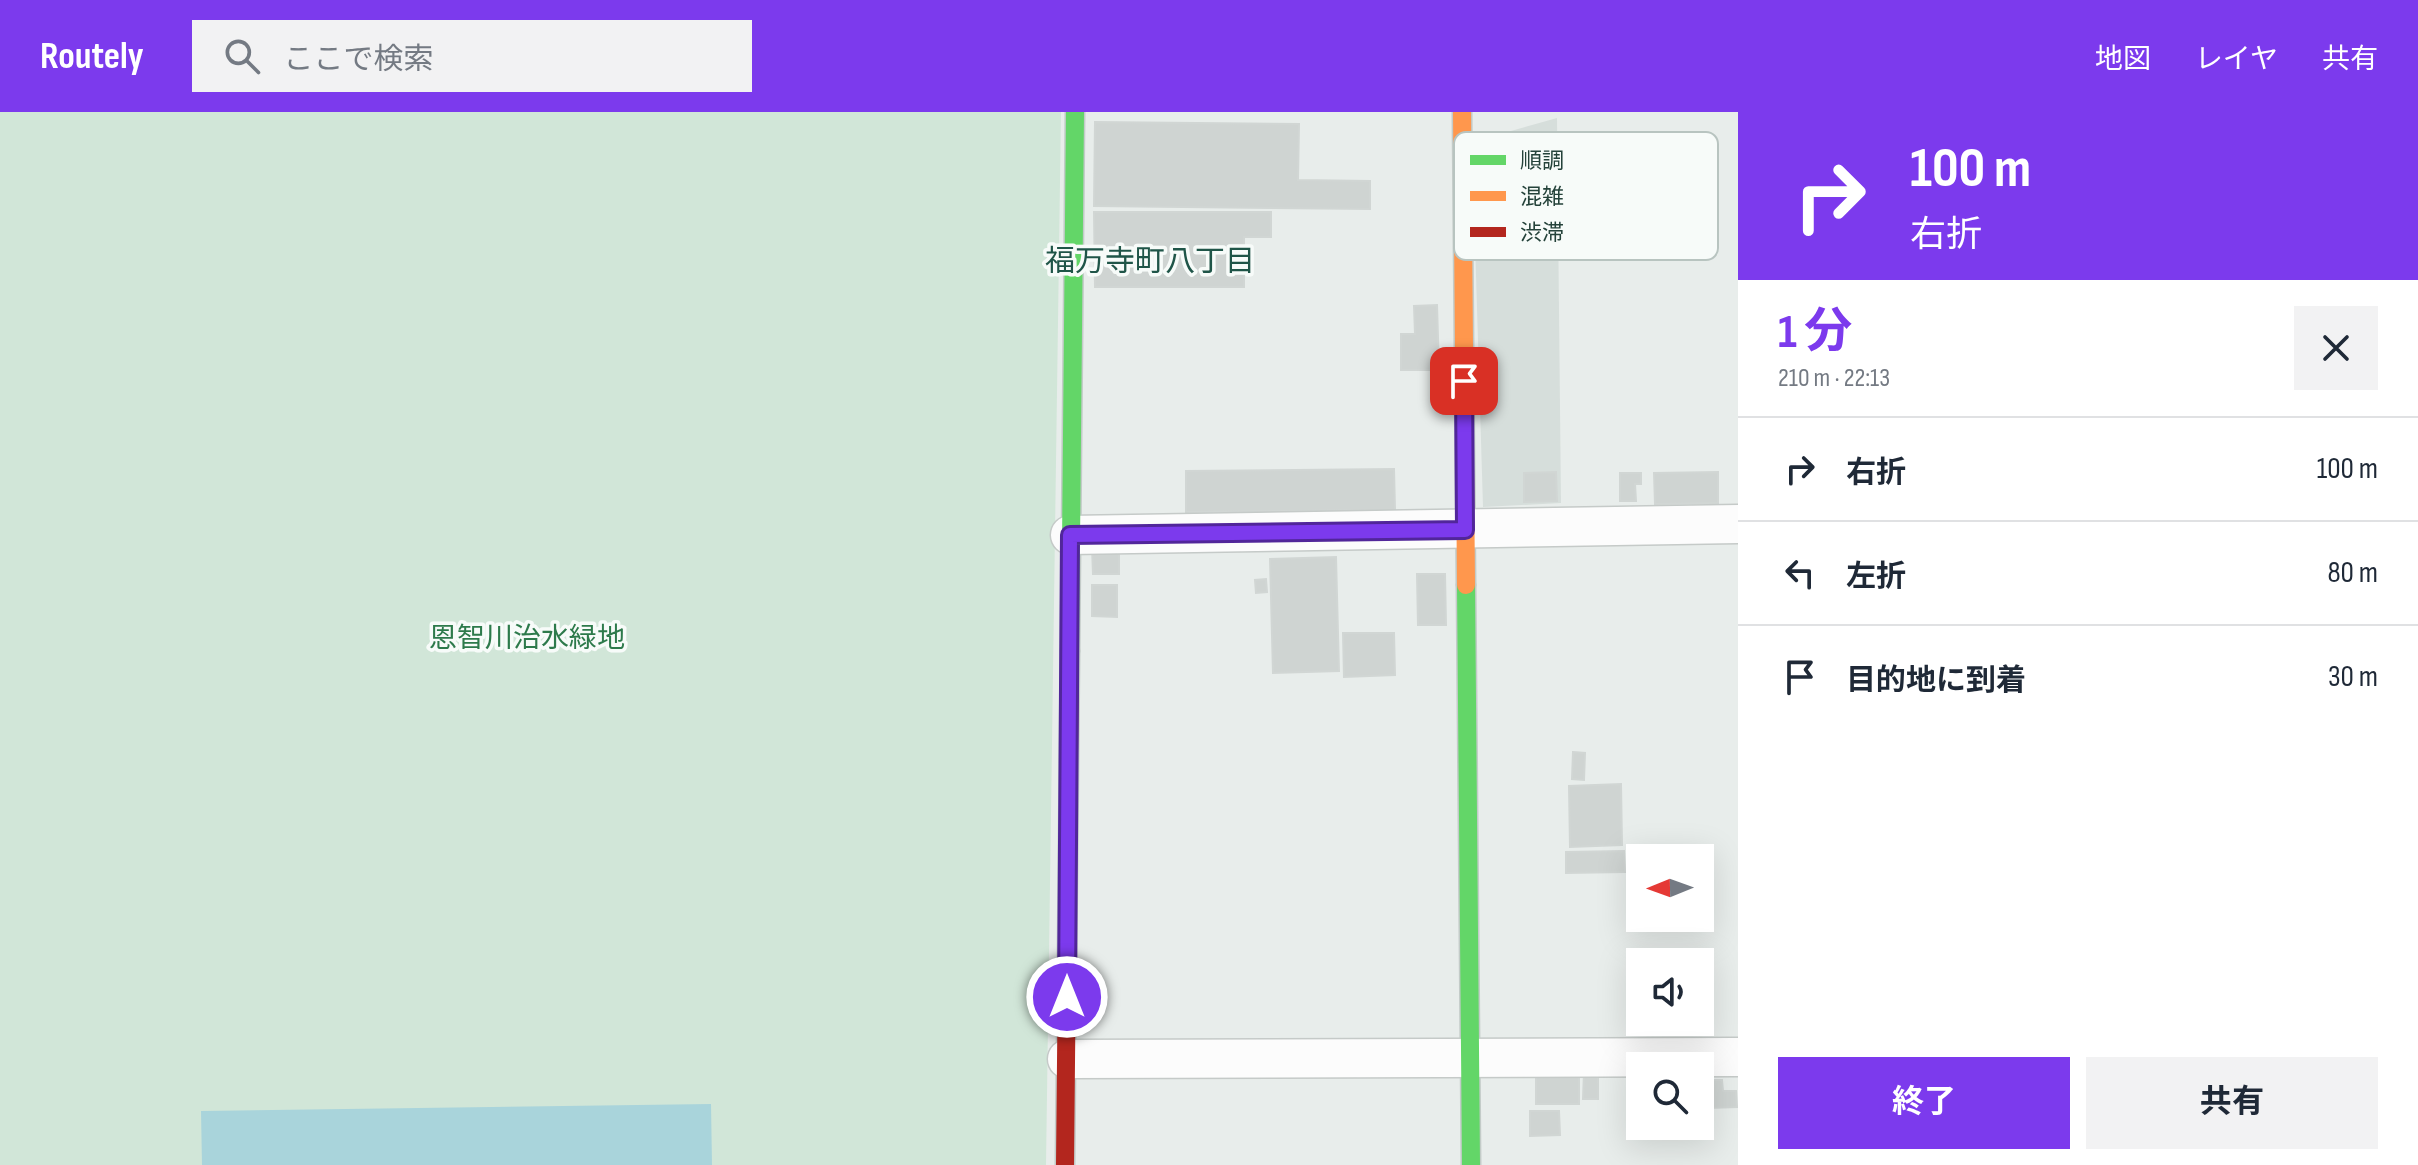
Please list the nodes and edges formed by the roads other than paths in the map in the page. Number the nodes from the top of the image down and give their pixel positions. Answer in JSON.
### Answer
{"nodes":[{"id":1,"x":1075,"y":112,"type":"edge"},
{"id":2,"x":1462,"y":112,"type":"edge"},
{"id":3,"x":1462,"y":132,"type":"edge"},
{"id":4,"x":1463,"y":260,"type":"edge"},
{"id":5,"x":1738,"y":524,"type":"edge"},
{"id":6,"x":1465,"y":530,"type":"junction"},
{"id":7,"x":1070,"y":535,"type":"junction"},
{"id":8,"x":1738,"y":1057,"type":"edge"},
{"id":9,"x":1067,"y":1059,"type":"junction"},
{"id":10,"x":1471,"y":1059,"type":"junction"},
{"id":11,"x":1065,"y":1165,"type":"edge"},
{"id":12,"x":1471,"y":1165,"type":"edge"}],
"edges":[{"from":1,"to":7,"type":"street"},
{"from":2,"to":3,"type":"street"},
{"from":4,"to":6,"type":"street"},
{"from":5,"to":6,"type":"street"},
{"from":6,"to":7,"type":"street"},
{"from":6,"to":10,"type":"street"},
{"from":7,"to":9,"type":"street"},
{"from":8,"to":10,"type":"street"},
{"from":9,"to":10,"type":"street"},
{"from":9,"to":11,"type":"street"},
{"from":10,"to":12,"type":"street"}]}
